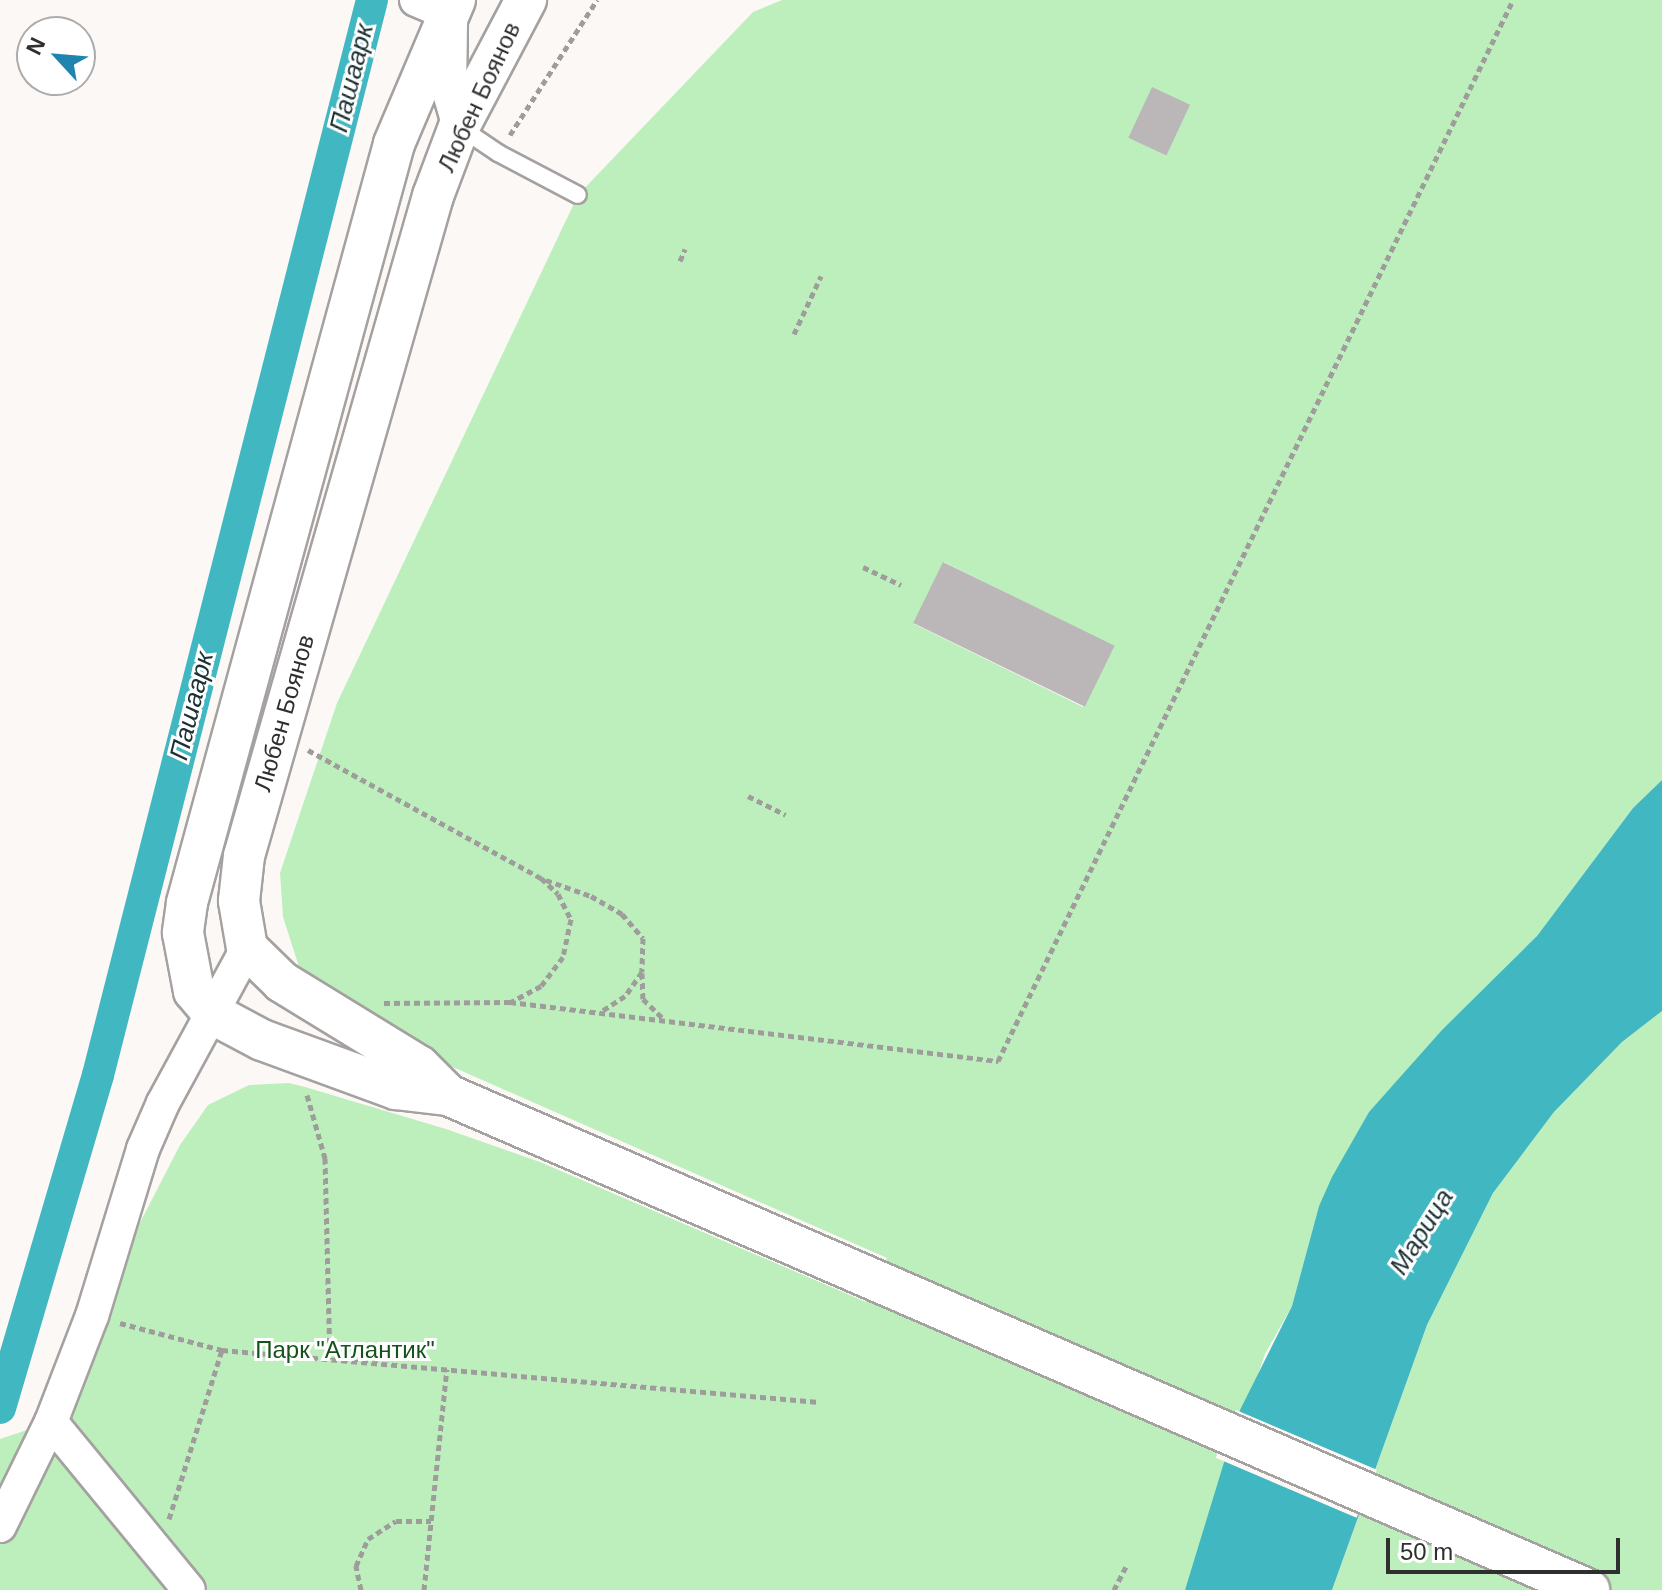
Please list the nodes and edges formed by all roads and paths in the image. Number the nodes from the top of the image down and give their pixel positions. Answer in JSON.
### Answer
{"nodes":[{"id":1,"x":526,"y":0,"type":"edge"},
{"id":2,"x":597,"y":0,"type":"edge"},
{"id":3,"x":1513,"y":0,"type":"edge"},
{"id":4,"x":440,"y":4,"type":"edge"},
{"id":5,"x":459,"y":127,"type":"junction"},
{"id":6,"x":498,"y":153,"type":"junction"},
{"id":7,"x":578,"y":195,"type":"dead end"},
{"id":8,"x":685,"y":249,"type":"dead end"},
{"id":9,"x":680,"y":261,"type":"dead end"},
{"id":10,"x":821,"y":276,"type":"dead end"},
{"id":11,"x":794,"y":334,"type":"dead end"},
{"id":12,"x":863,"y":567,"type":"dead end"},
{"id":13,"x":901,"y":585,"type":"dead end"},
{"id":14,"x":319,"y":755,"type":"dead end"},
{"id":15,"x":748,"y":796,"type":"dead end"},
{"id":16,"x":786,"y":815,"type":"dead end"},
{"id":17,"x":541,"y":878,"type":"junction"},
{"id":18,"x":247,"y":948,"type":"junction"},
{"id":19,"x":642,"y":972,"type":"junction"},
{"id":20,"x":203,"y":1002,"type":"junction"},
{"id":21,"x":510,"y":1002,"type":"junction"},
{"id":22,"x":378,"y":1003,"type":"dead end"},
{"id":23,"x":600,"y":1012,"type":"junction"},
{"id":24,"x":664,"y":1019,"type":"junction"},
{"id":25,"x":305,"y":1087,"type":"dead end"},
{"id":26,"x":448,"y":1095,"type":"junction"},
{"id":27,"x":92,"y":1316,"type":"junction"},
{"id":28,"x":222,"y":1350,"type":"junction"},
{"id":29,"x":330,"y":1359,"type":"junction"},
{"id":30,"x":447,"y":1369,"type":"junction"},
{"id":31,"x":819,"y":1402,"type":"dead end"},
{"id":32,"x":51,"y":1422,"type":"junction"},
{"id":33,"x":431,"y":1521,"type":"junction"},
{"id":34,"x":0,"y":1526,"type":"edge"},
{"id":35,"x":159,"y":1550,"type":"junction"},
{"id":36,"x":1127,"y":1565,"type":"dead end"},
{"id":37,"x":189,"y":1590,"type":"edge"},
{"id":38,"x":361,"y":1590,"type":"edge"},
{"id":39,"x":424,"y":1590,"type":"edge"},
{"id":40,"x":1114,"y":1590,"type":"edge"},
{"id":41,"x":1589,"y":1590,"type":"edge"}],
"edges":[{"from":1,"to":5,"type":"street","name":"Любен Боянов"},
{"from":2,"to":6,"type":"path"},
{"from":3,"to":24,"type":"path"},
{"from":4,"to":5,"type":"street"},
{"from":4,"to":20,"type":"street","name":"Любен Боянов"},
{"from":5,"to":6,"type":"lane"},
{"from":5,"to":18,"type":"street","name":"Любен Боянов"},
{"from":6,"to":7,"type":"lane"},
{"from":8,"to":9,"type":"path"},
{"from":10,"to":11,"type":"path"},
{"from":12,"to":13,"type":"path"},
{"from":14,"to":17,"type":"path"},
{"from":15,"to":16,"type":"path"},
{"from":17,"to":19,"type":"path"},
{"from":17,"to":21,"type":"path"},
{"from":18,"to":20,"type":"street"},
{"from":18,"to":26,"type":"street"},
{"from":19,"to":23,"type":"path"},
{"from":19,"to":24,"type":"path"},
{"from":20,"to":26,"type":"street"},
{"from":20,"to":27,"type":"street"},
{"from":21,"to":22,"type":"path"},
{"from":21,"to":23,"type":"path"},
{"from":23,"to":24,"type":"path"},
{"from":25,"to":29,"type":"path"},
{"from":26,"to":41,"type":"street"},
{"from":27,"to":28,"type":"path"},
{"from":27,"to":32,"type":"street"},
{"from":28,"to":29,"type":"path"},
{"from":28,"to":35,"type":"path"},
{"from":29,"to":30,"type":"path"},
{"from":30,"to":31,"type":"path"},
{"from":30,"to":33,"type":"path"},
{"from":32,"to":34,"type":"street"},
{"from":32,"to":35,"type":"street"},
{"from":33,"to":38,"type":"path"},
{"from":33,"to":39,"type":"path"},
{"from":35,"to":37,"type":"street"},
{"from":36,"to":40,"type":"path"}]}
